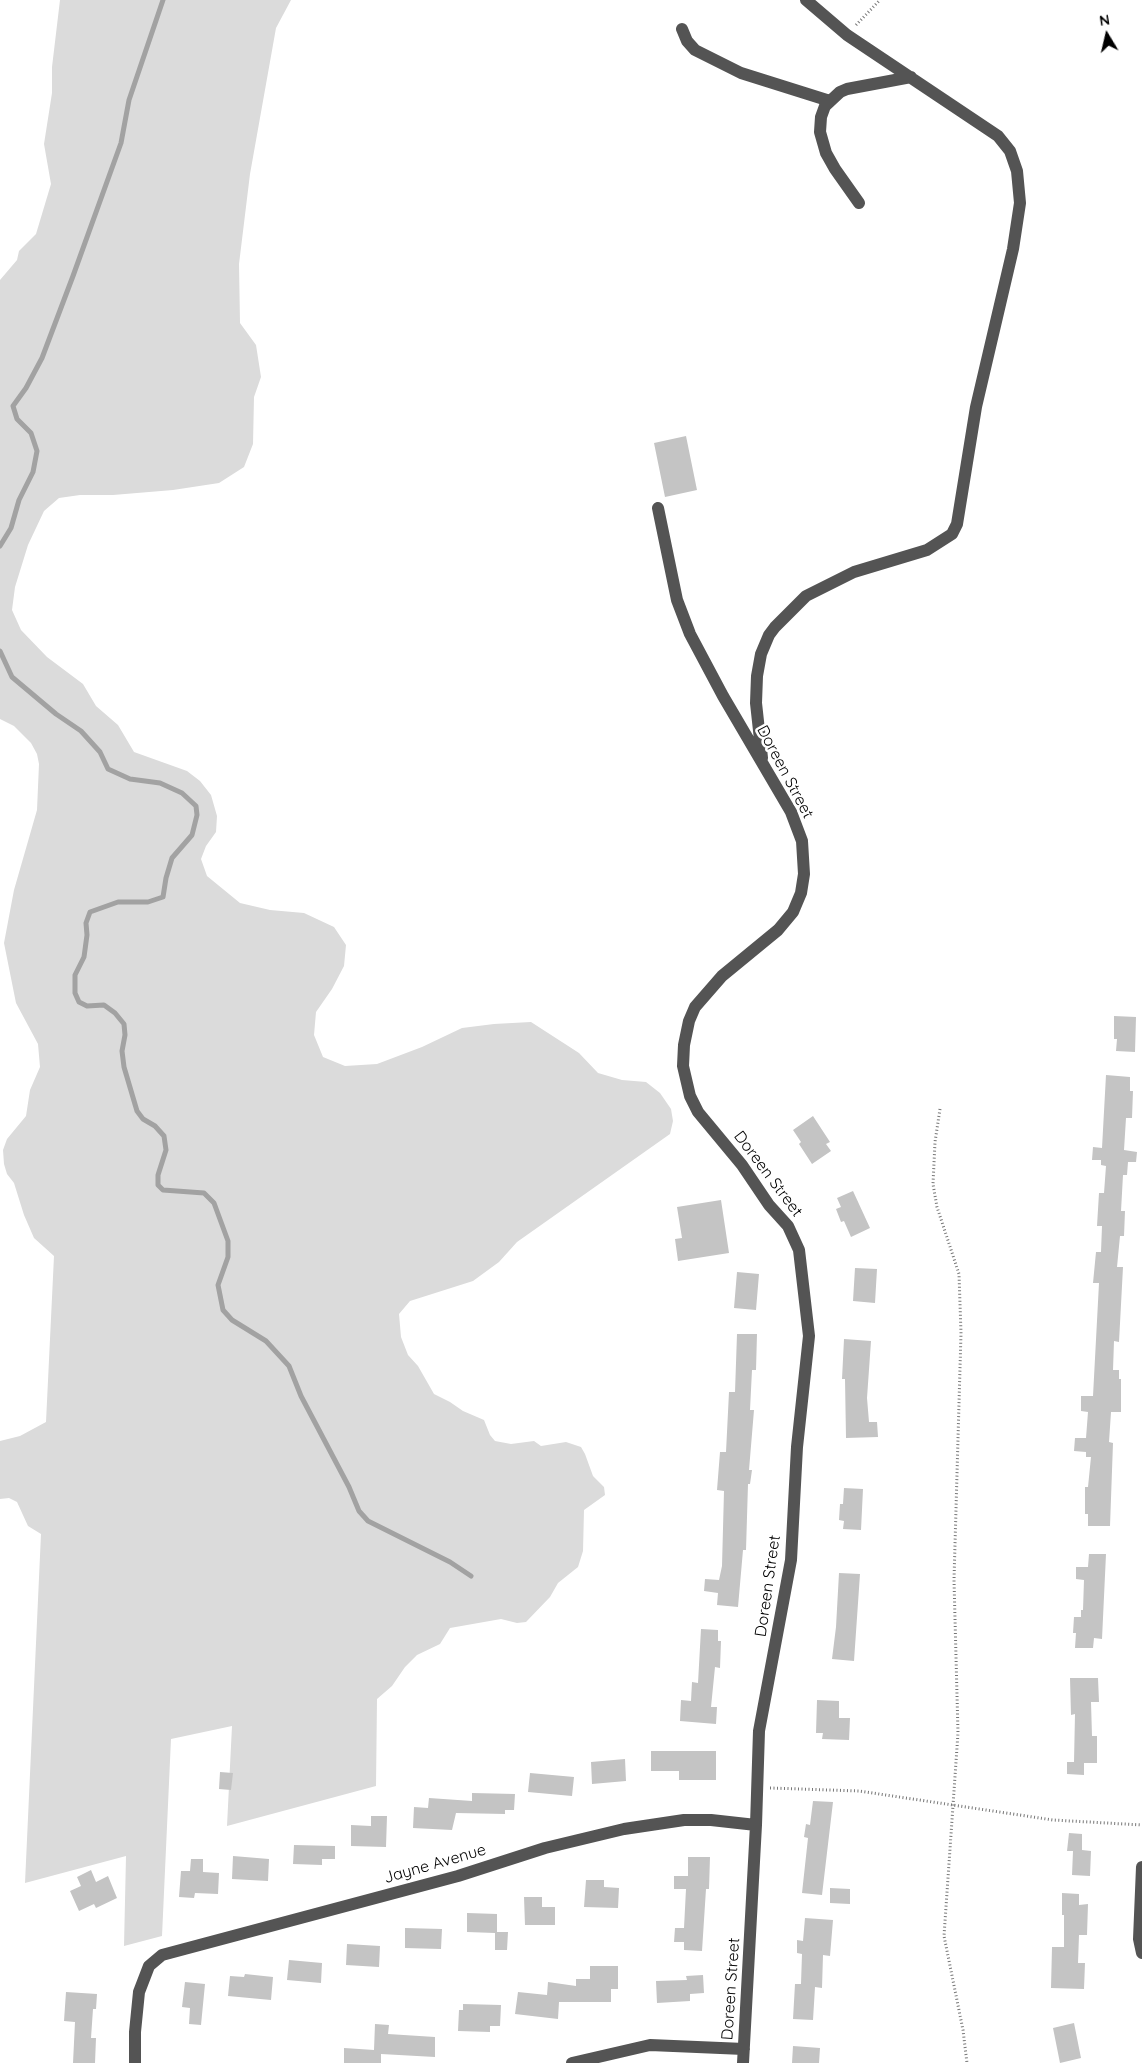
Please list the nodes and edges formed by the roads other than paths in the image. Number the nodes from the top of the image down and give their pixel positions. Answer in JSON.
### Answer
{"nodes":[{"id":1,"x":806,"y":0,"type":"edge"},
{"id":2,"x":682,"y":29,"type":"dead end"},
{"id":3,"x":911,"y":77,"type":"junction"},
{"id":4,"x":830,"y":101,"type":"junction"},
{"id":5,"x":859,"y":203,"type":"dead end"},
{"id":6,"x":658,"y":508,"type":"dead end"},
{"id":7,"x":762,"y":760,"type":"junction"},
{"id":8,"x":756,"y":1825,"type":"junction"},
{"id":9,"x":1142,"y":1867,"type":"edge"},
{"id":10,"x":1142,"y":1953,"type":"edge"},
{"id":11,"x":744,"y":2048,"type":"junction"},
{"id":12,"x":135,"y":2063,"type":"edge"},
{"id":13,"x":572,"y":2063,"type":"edge"},
{"id":14,"x":743,"y":2063,"type":"edge"}],
"edges":[{"from":1,"to":3,"type":"street"},
{"from":2,"to":4,"type":"street"},
{"from":3,"to":4,"type":"street"},
{"from":3,"to":7,"type":"street"},
{"from":4,"to":5,"type":"street"},
{"from":6,"to":7,"type":"street","name":"Doreen Street"},
{"from":7,"to":8,"type":"street","name":"Doreen Street"},
{"from":8,"to":11,"type":"street","name":"Doreen Street"},
{"from":8,"to":12,"type":"street","name":"Jayne Avenue"},
{"from":9,"to":10,"type":"street"},
{"from":11,"to":13,"type":"street"},
{"from":11,"to":14,"type":"street","name":"Doreen Street"}]}
